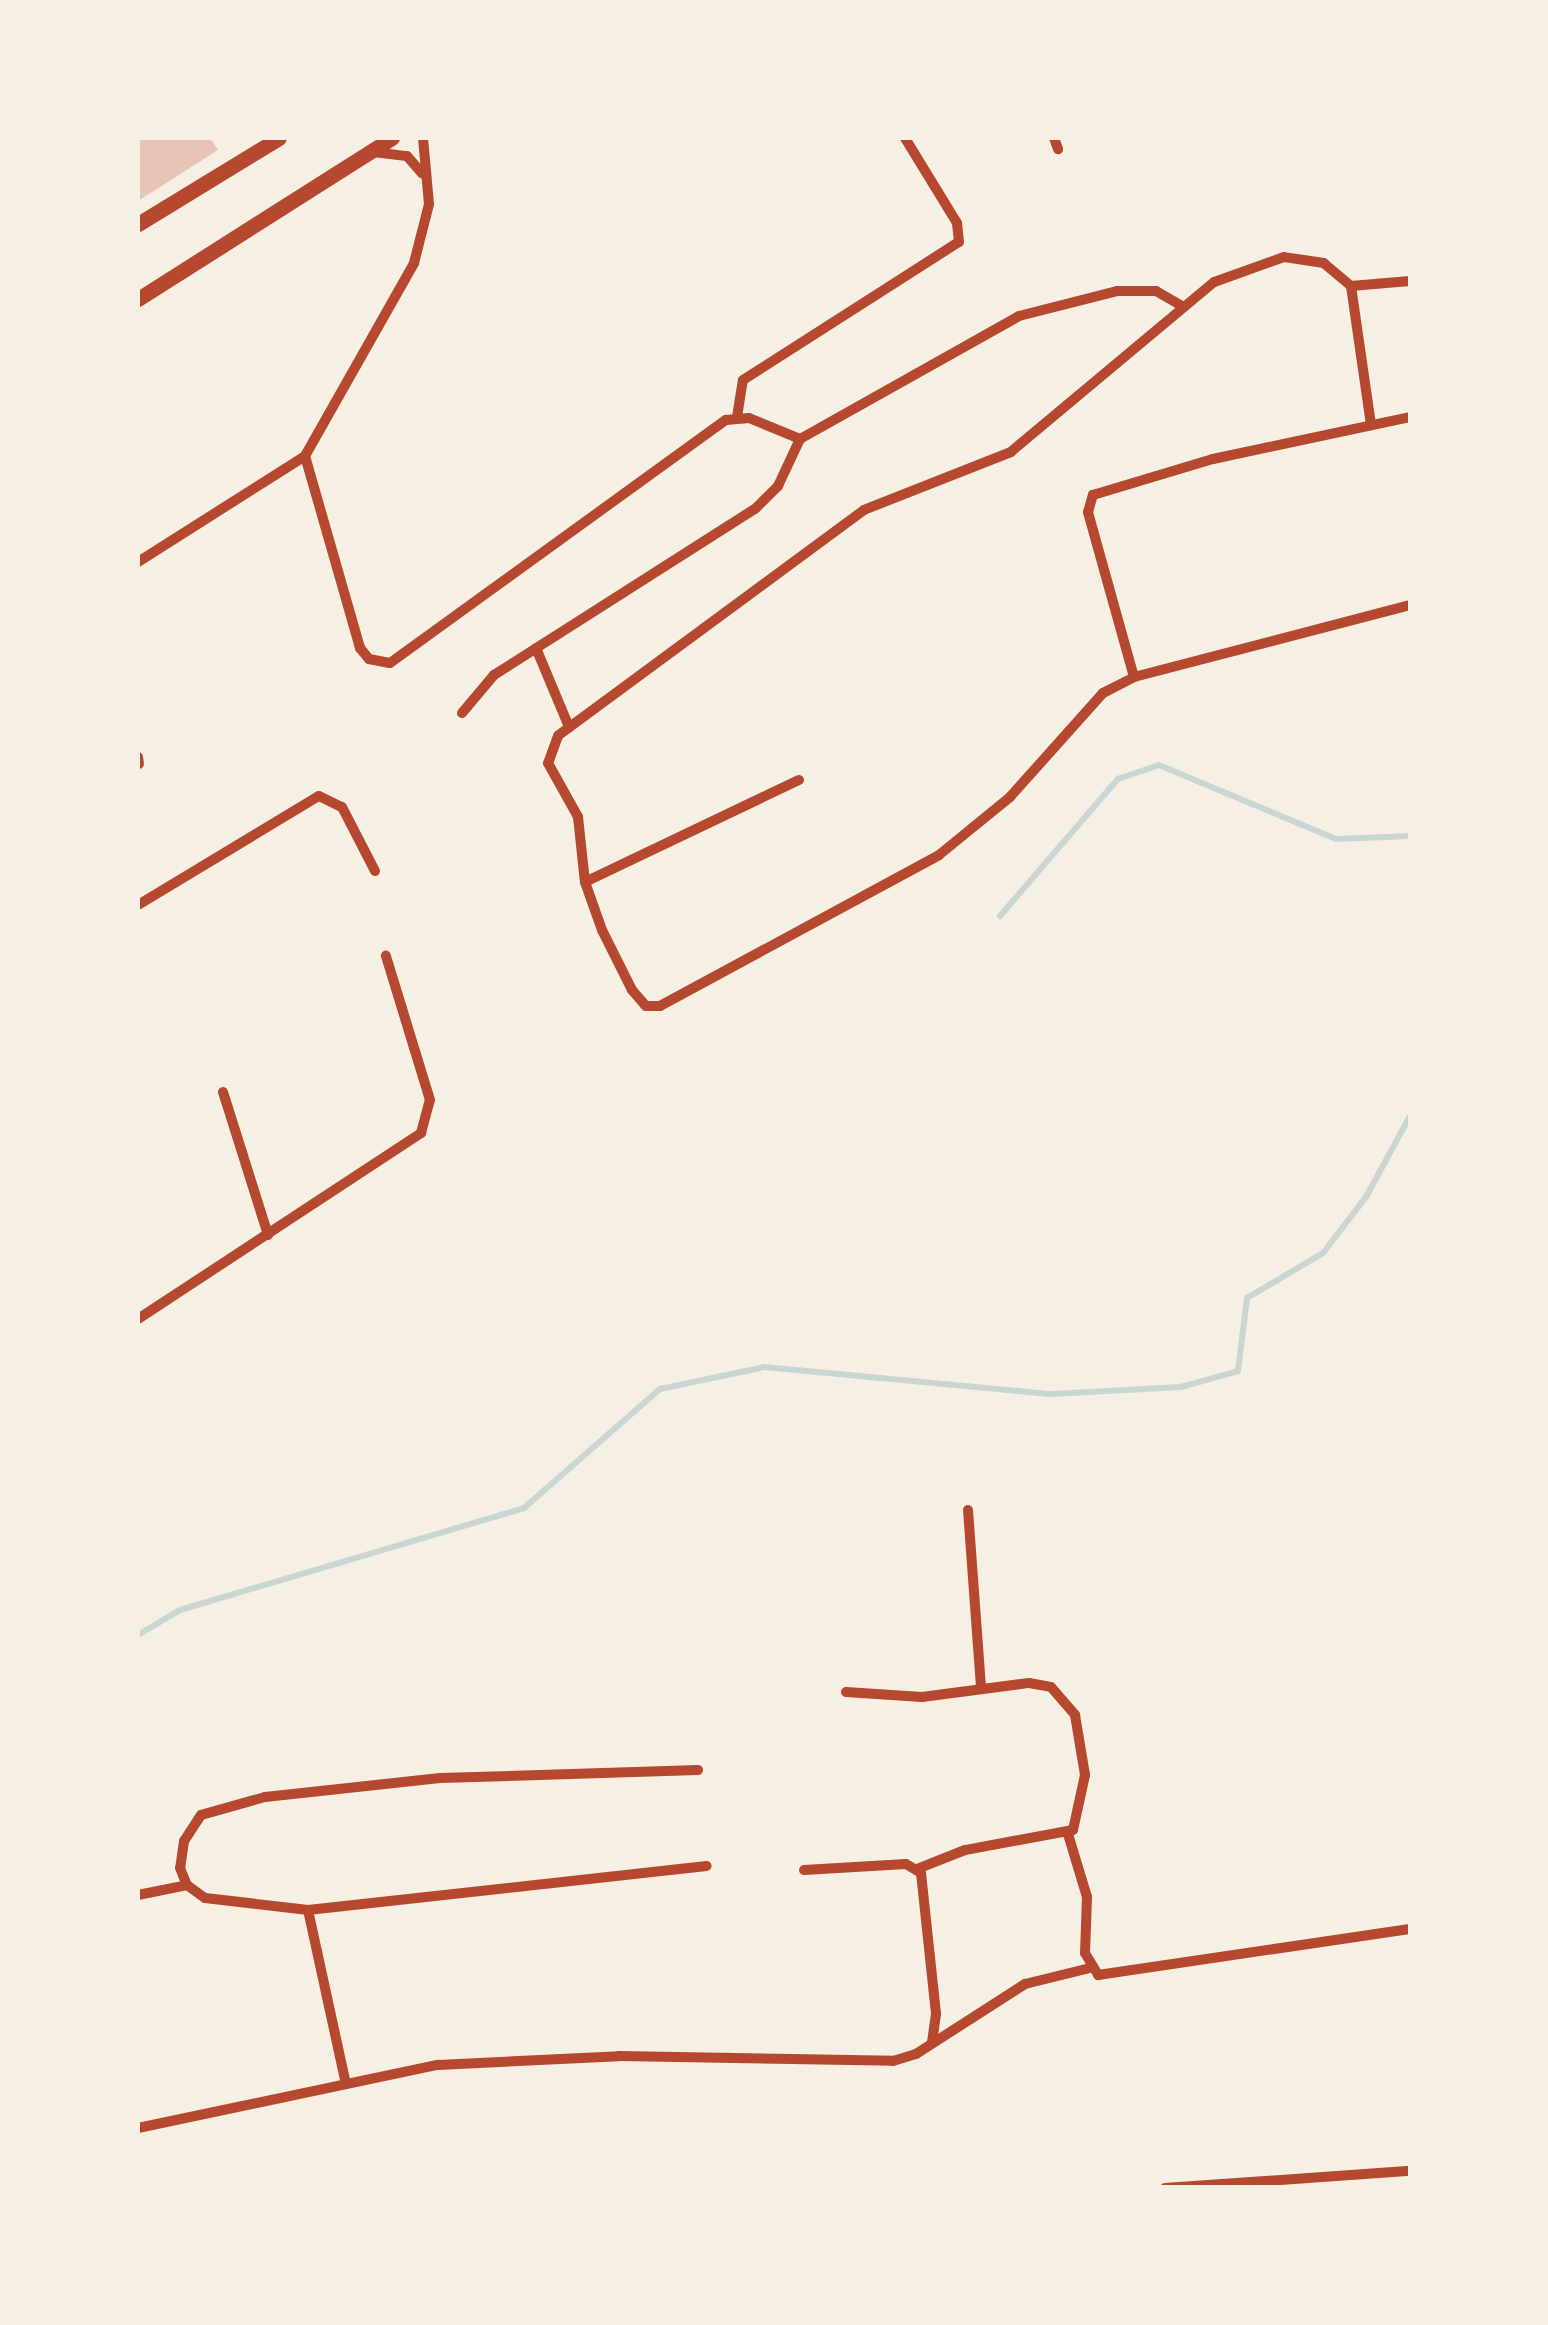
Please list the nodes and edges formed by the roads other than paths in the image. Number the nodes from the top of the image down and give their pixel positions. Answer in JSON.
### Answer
{"nodes":[{"id":1,"x":279,"y":138,"type":"edge"},
{"id":2,"x":392,"y":138,"type":"edge"},
{"id":3,"x":423,"y":138,"type":"edge"},
{"id":4,"x":905,"y":138,"type":"edge"},
{"id":5,"x":368,"y":152,"type":"junction"},
{"id":6,"x":425,"y":179,"type":"junction"},
{"id":7,"x":138,"y":224,"type":"edge"},
{"id":8,"x":1410,"y":281,"type":"edge"},
{"id":9,"x":1351,"y":286,"type":"junction"},
{"id":10,"x":138,"y":299,"type":"edge"},
{"id":11,"x":1182,"y":306,"type":"junction"},
{"id":12,"x":737,"y":417,"type":"junction"},
{"id":13,"x":1410,"y":418,"type":"edge"},
{"id":14,"x":1371,"y":424,"type":"junction"},
{"id":15,"x":800,"y":440,"type":"junction"},
{"id":16,"x":305,"y":456,"type":"junction"},
{"id":17,"x":138,"y":562,"type":"edge"},
{"id":18,"x":1410,"y":605,"type":"edge"},
{"id":19,"x":536,"y":648,"type":"junction"},
{"id":20,"x":1134,"y":677,"type":"junction"},
{"id":21,"x":462,"y":712,"type":"dead end"},
{"id":22,"x":569,"y":727,"type":"junction"},
{"id":23,"x":799,"y":780,"type":"dead end"},
{"id":24,"x":375,"y":871,"type":"dead end"},
{"id":25,"x":585,"y":882,"type":"junction"},
{"id":26,"x":138,"y":904,"type":"edge"},
{"id":27,"x":386,"y":956,"type":"dead end"},
{"id":28,"x":223,"y":1092,"type":"dead end"},
{"id":29,"x":268,"y":1235,"type":"junction"},
{"id":30,"x":138,"y":1319,"type":"edge"},
{"id":31,"x":968,"y":1510,"type":"dead end"},
{"id":32,"x":981,"y":1689,"type":"junction"},
{"id":33,"x":846,"y":1692,"type":"dead end"},
{"id":34,"x":698,"y":1770,"type":"dead end"},
{"id":35,"x":1068,"y":1834,"type":"junction"},
{"id":36,"x":707,"y":1866,"type":"dead end"},
{"id":37,"x":917,"y":1868,"type":"junction"},
{"id":38,"x":804,"y":1870,"type":"dead end"},
{"id":39,"x":187,"y":1884,"type":"junction"},
{"id":40,"x":138,"y":1895,"type":"edge"},
{"id":41,"x":308,"y":1910,"type":"junction"},
{"id":42,"x":1410,"y":1928,"type":"edge"},
{"id":43,"x":1090,"y":1968,"type":"junction"},
{"id":44,"x":932,"y":2042,"type":"junction"},
{"id":45,"x":344,"y":2080,"type":"junction"},
{"id":46,"x":138,"y":2128,"type":"edge"},
{"id":47,"x":1410,"y":2172,"type":"edge"},
{"id":48,"x":1372,"y":2181,"type":"edge"},
{"id":49,"x":1170,"y":2186,"type":"edge"}],
"edges":[{"from":1,"to":7,"type":"main road"},
{"from":2,"to":5,"type":"main road"},
{"from":3,"to":6,"type":"street"},
{"from":4,"to":12,"type":"street"},
{"from":5,"to":6,"type":"street"},
{"from":5,"to":10,"type":"main road"},
{"from":6,"to":16,"type":"street"},
{"from":8,"to":9,"type":"street"},
{"from":9,"to":11,"type":"street"},
{"from":9,"to":14,"type":"street"},
{"from":11,"to":15,"type":"street"},
{"from":11,"to":22,"type":"street"},
{"from":12,"to":15,"type":"street"},
{"from":12,"to":16,"type":"street"},
{"from":13,"to":14,"type":"street"},
{"from":14,"to":20,"type":"street"},
{"from":15,"to":19,"type":"street"},
{"from":16,"to":17,"type":"street"},
{"from":18,"to":20,"type":"street"},
{"from":19,"to":21,"type":"street"},
{"from":19,"to":22,"type":"street"},
{"from":20,"to":25,"type":"street"},
{"from":22,"to":25,"type":"street"},
{"from":23,"to":25,"type":"street"},
{"from":24,"to":26,"type":"street"},
{"from":27,"to":29,"type":"street"},
{"from":28,"to":29,"type":"street"},
{"from":29,"to":30,"type":"street"},
{"from":31,"to":32,"type":"street"},
{"from":32,"to":33,"type":"street"},
{"from":32,"to":35,"type":"street"},
{"from":34,"to":39,"type":"street"},
{"from":35,"to":37,"type":"street"},
{"from":35,"to":43,"type":"street"},
{"from":36,"to":41,"type":"street"},
{"from":37,"to":38,"type":"street"},
{"from":37,"to":44,"type":"street"},
{"from":39,"to":40,"type":"street"},
{"from":39,"to":41,"type":"street"},
{"from":41,"to":45,"type":"street"},
{"from":42,"to":43,"type":"street"},
{"from":43,"to":44,"type":"street"},
{"from":44,"to":45,"type":"street"},
{"from":45,"to":46,"type":"street"},
{"from":47,"to":48,"type":"street"},
{"from":48,"to":49,"type":"street"}]}
